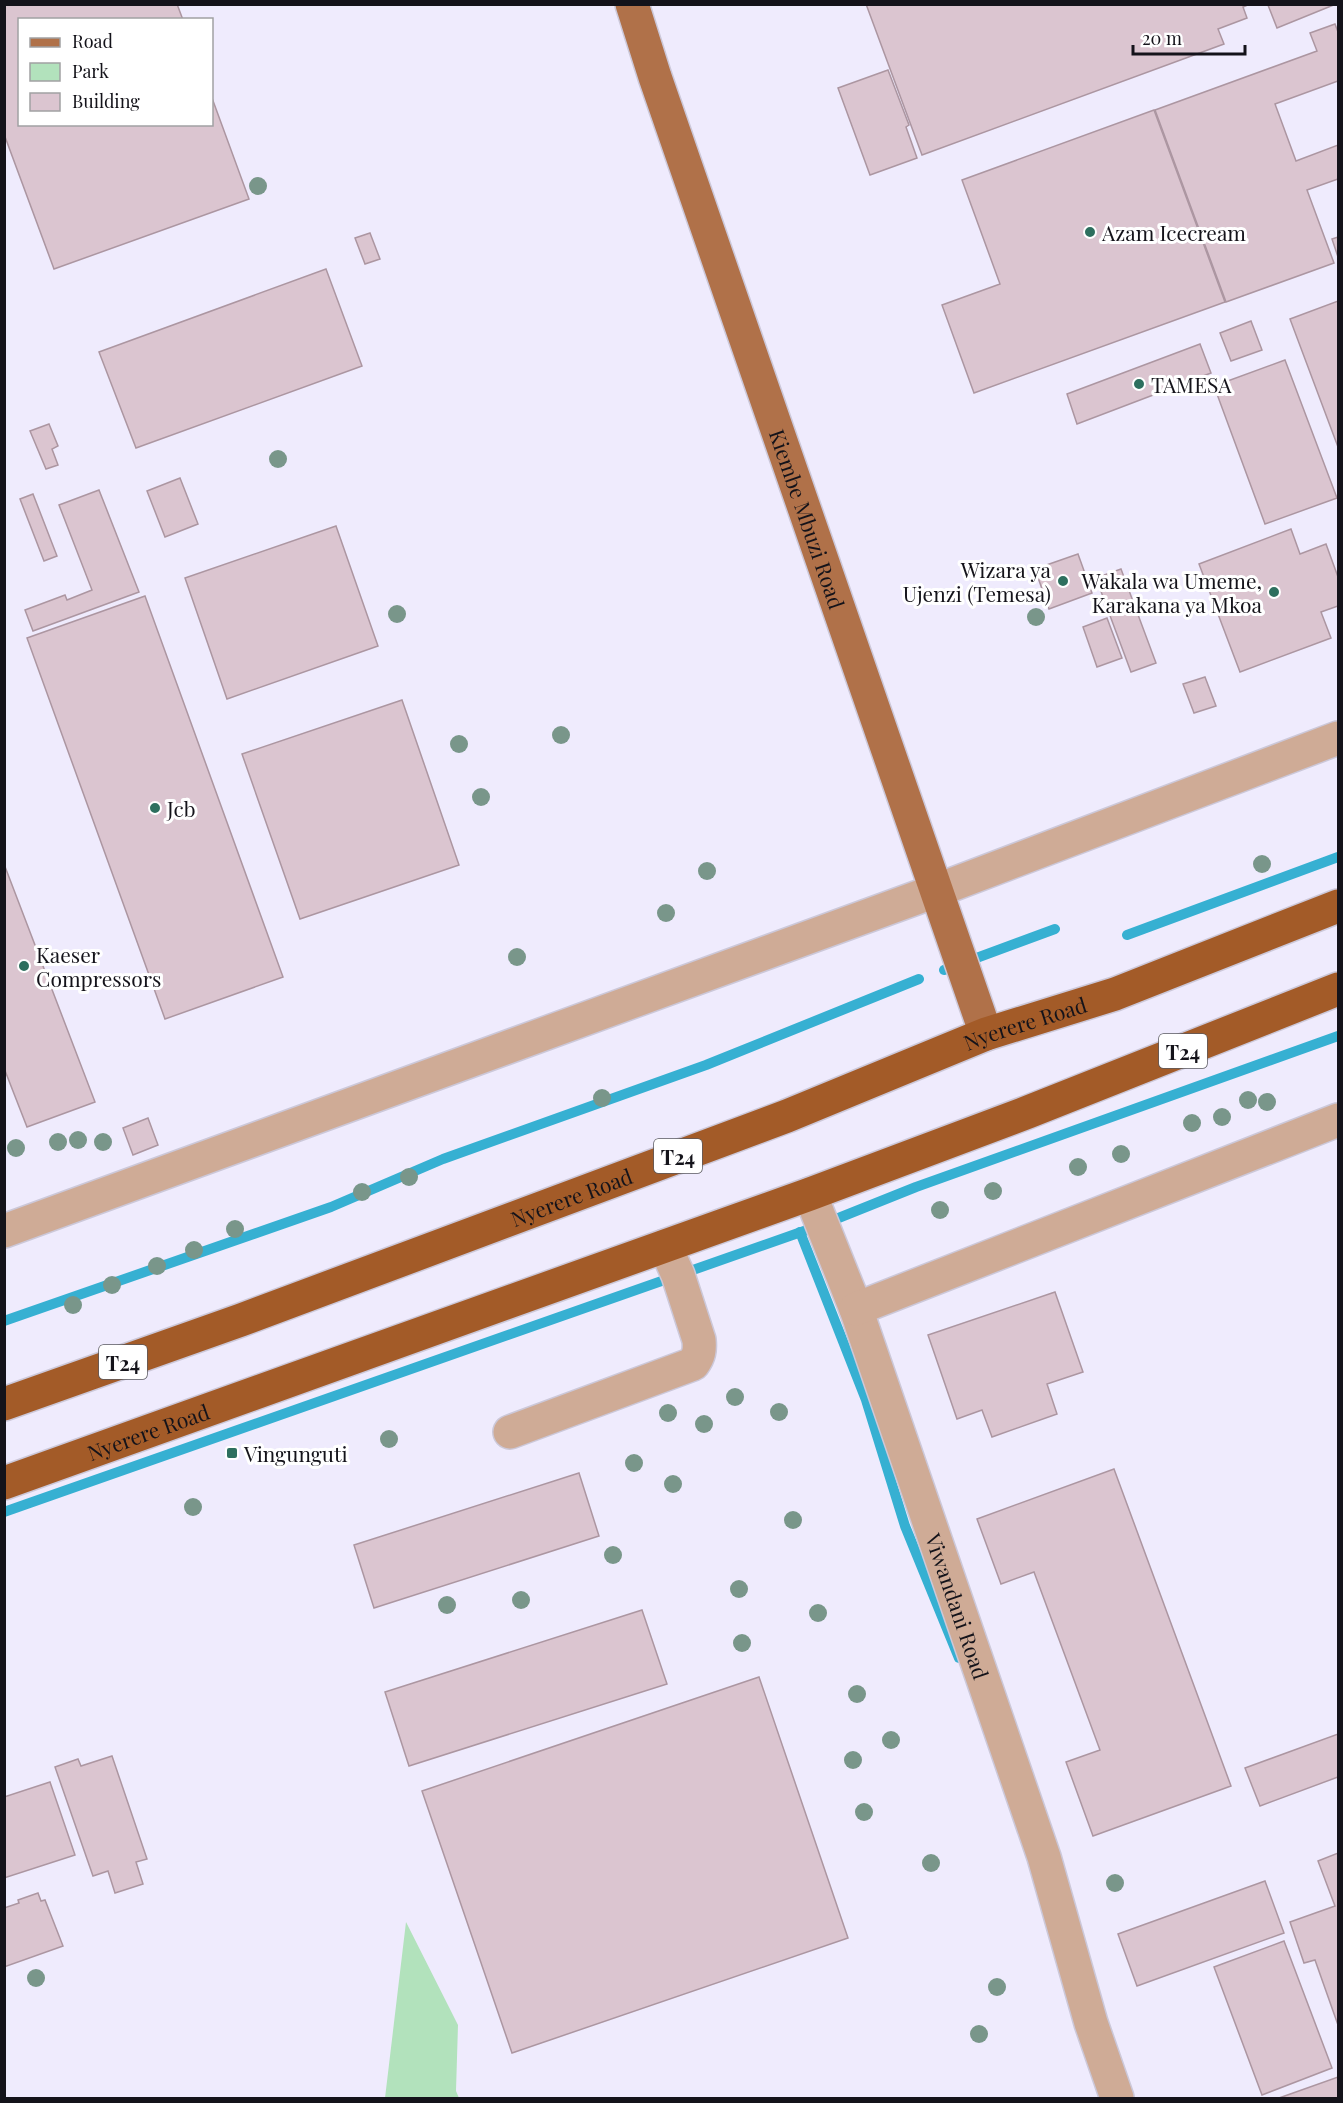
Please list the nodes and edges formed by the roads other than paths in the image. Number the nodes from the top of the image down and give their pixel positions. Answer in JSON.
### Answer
{"nodes":[{"id":1,"x":632,"y":4,"type":"edge"},
{"id":2,"x":1338,"y":738,"type":"edge"},
{"id":3,"x":938,"y":890,"type":"junction"},
{"id":4,"x":1338,"y":906,"type":"edge"},
{"id":5,"x":1338,"y":989,"type":"edge"},
{"id":6,"x":986,"y":1034,"type":"junction"},
{"id":7,"x":1338,"y":1120,"type":"edge"},
{"id":8,"x":810,"y":1194,"type":"junction"},
{"id":9,"x":4,"y":1232,"type":"edge"},
{"id":10,"x":665,"y":1246,"type":"junction"},
{"id":11,"x":856,"y":1309,"type":"junction"},
{"id":12,"x":4,"y":1404,"type":"edge"},
{"id":13,"x":510,"y":1432,"type":"dead end"},
{"id":14,"x":4,"y":1484,"type":"edge"},
{"id":15,"x":1117,"y":2098,"type":"edge"}],
"edges":[{"from":1,"to":3,"type":"main road","name":"Kiembe Mbuzi Road"},
{"from":2,"to":3,"type":"street"},
{"from":3,"to":6,"type":"main road","name":"Kiembe Mbuzi Road"},
{"from":3,"to":9,"type":"street"},
{"from":4,"to":6,"type":"highway","name":"Nyerere Road","number":"T24"},
{"from":5,"to":8,"type":"highway","name":"Nyerere Road","number":"T24"},
{"from":6,"to":12,"type":"highway","name":"Nyerere Road","number":"T24"},
{"from":7,"to":11,"type":"street"},
{"from":8,"to":10,"type":"highway","name":"Nyerere Road","number":"T24"},
{"from":8,"to":11,"type":"street","name":"Viwandani Road"},
{"from":10,"to":13,"type":"street"},
{"from":10,"to":14,"type":"highway","name":"Nyerere Road","number":"T24"},
{"from":11,"to":15,"type":"street","name":"Viwandani Road"}]}
